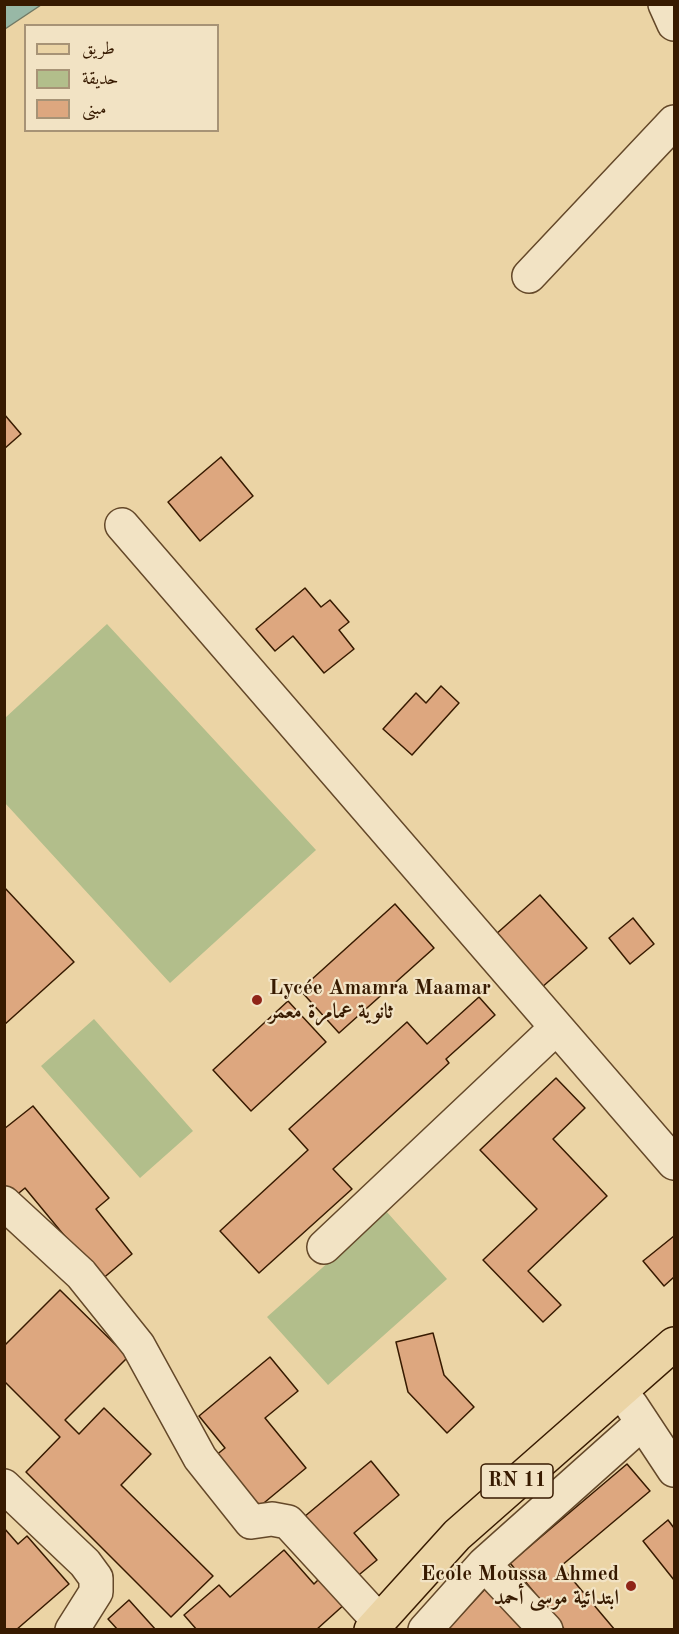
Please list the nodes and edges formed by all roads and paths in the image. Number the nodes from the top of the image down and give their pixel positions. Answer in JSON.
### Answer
{"nodes":[{"id":1,"x":665,"y":4,"type":"edge"},
{"id":2,"x":675,"y":24,"type":"edge"},
{"id":3,"x":675,"y":122,"type":"edge"},
{"id":4,"x":529,"y":276,"type":"dead end"},
{"id":5,"x":122,"y":525,"type":"dead end"},
{"id":6,"x":556,"y":1028,"type":"junction"},
{"id":7,"x":675,"y":1163,"type":"edge"},
{"id":8,"x":4,"y":1203,"type":"edge"},
{"id":9,"x":324,"y":1246,"type":"dead end"},
{"id":10,"x":675,"y":1344,"type":"edge"},
{"id":11,"x":622,"y":1390,"type":"junction"},
{"id":12,"x":642,"y":1423,"type":"junction"},
{"id":13,"x":675,"y":1470,"type":"edge"},
{"id":14,"x":4,"y":1486,"type":"edge"},
{"id":15,"x":484,"y":1564,"type":"junction"},
{"id":16,"x":375,"y":1625,"type":"edge"},
{"id":17,"x":72,"y":1629,"type":"edge"},
{"id":18,"x":425,"y":1629,"type":"edge"},
{"id":19,"x":546,"y":1629,"type":"edge"}],
"edges":[{"from":1,"to":2,"type":"street"},
{"from":3,"to":4,"type":"street"},
{"from":5,"to":6,"type":"street"},
{"from":6,"to":7,"type":"street"},
{"from":6,"to":9,"type":"street"},
{"from":8,"to":16,"type":"street"},
{"from":10,"to":11,"type":"main road","number":"RN 11"},
{"from":11,"to":12,"type":"street"},
{"from":11,"to":16,"type":"main road","number":"RN 11"},
{"from":12,"to":13,"type":"street"},
{"from":12,"to":15,"type":"street"},
{"from":14,"to":17,"type":"street"},
{"from":15,"to":18,"type":"street"},
{"from":15,"to":19,"type":"street"}]}
